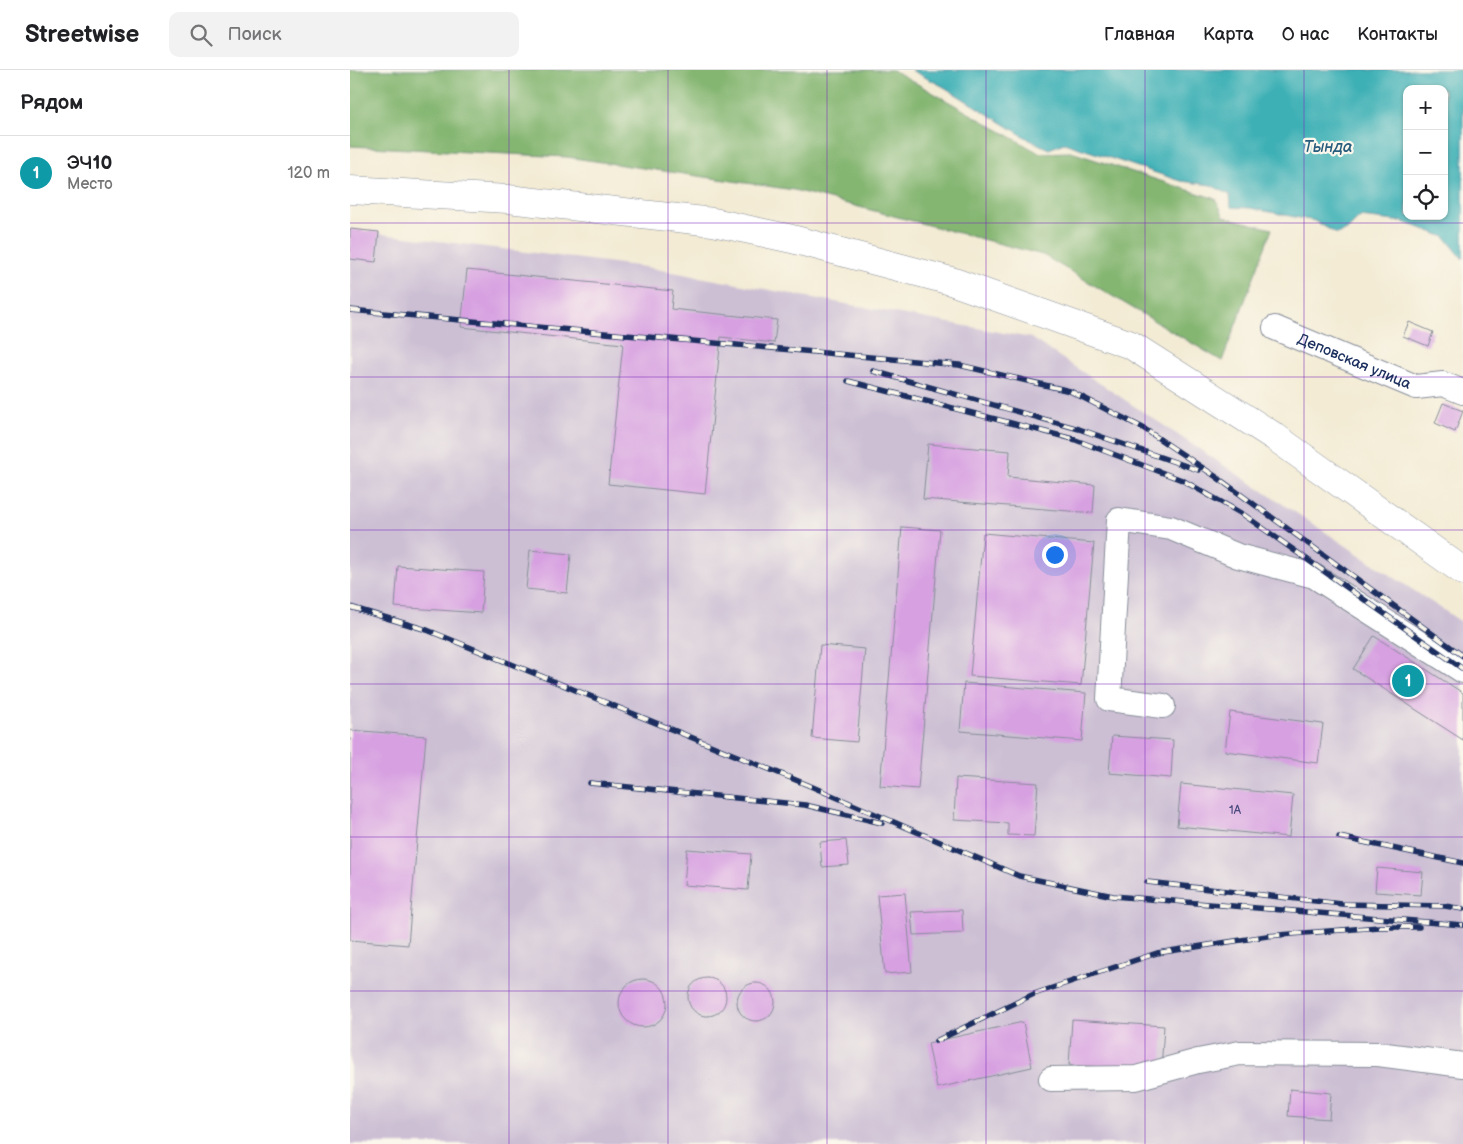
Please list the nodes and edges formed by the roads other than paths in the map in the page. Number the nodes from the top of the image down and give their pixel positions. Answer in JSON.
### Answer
{"nodes":[{"id":1,"x":350,"y":190,"type":"edge"},
{"id":2,"x":1275,"y":328,"type":"dead end"},
{"id":3,"x":1463,"y":392,"type":"edge"},
{"id":4,"x":1463,"y":571,"type":"edge"},
{"id":5,"x":1463,"y":671,"type":"edge"},
{"id":6,"x":1163,"y":706,"type":"dead end"},
{"id":7,"x":1463,"y":1065,"type":"edge"},
{"id":8,"x":1051,"y":1079,"type":"dead end"}],
"edges":[{"from":1,"to":4,"type":"street"},
{"from":2,"to":3,"type":"street","name":"Деповская улица"},
{"from":5,"to":6,"type":"street"},
{"from":7,"to":8,"type":"street"}]}
